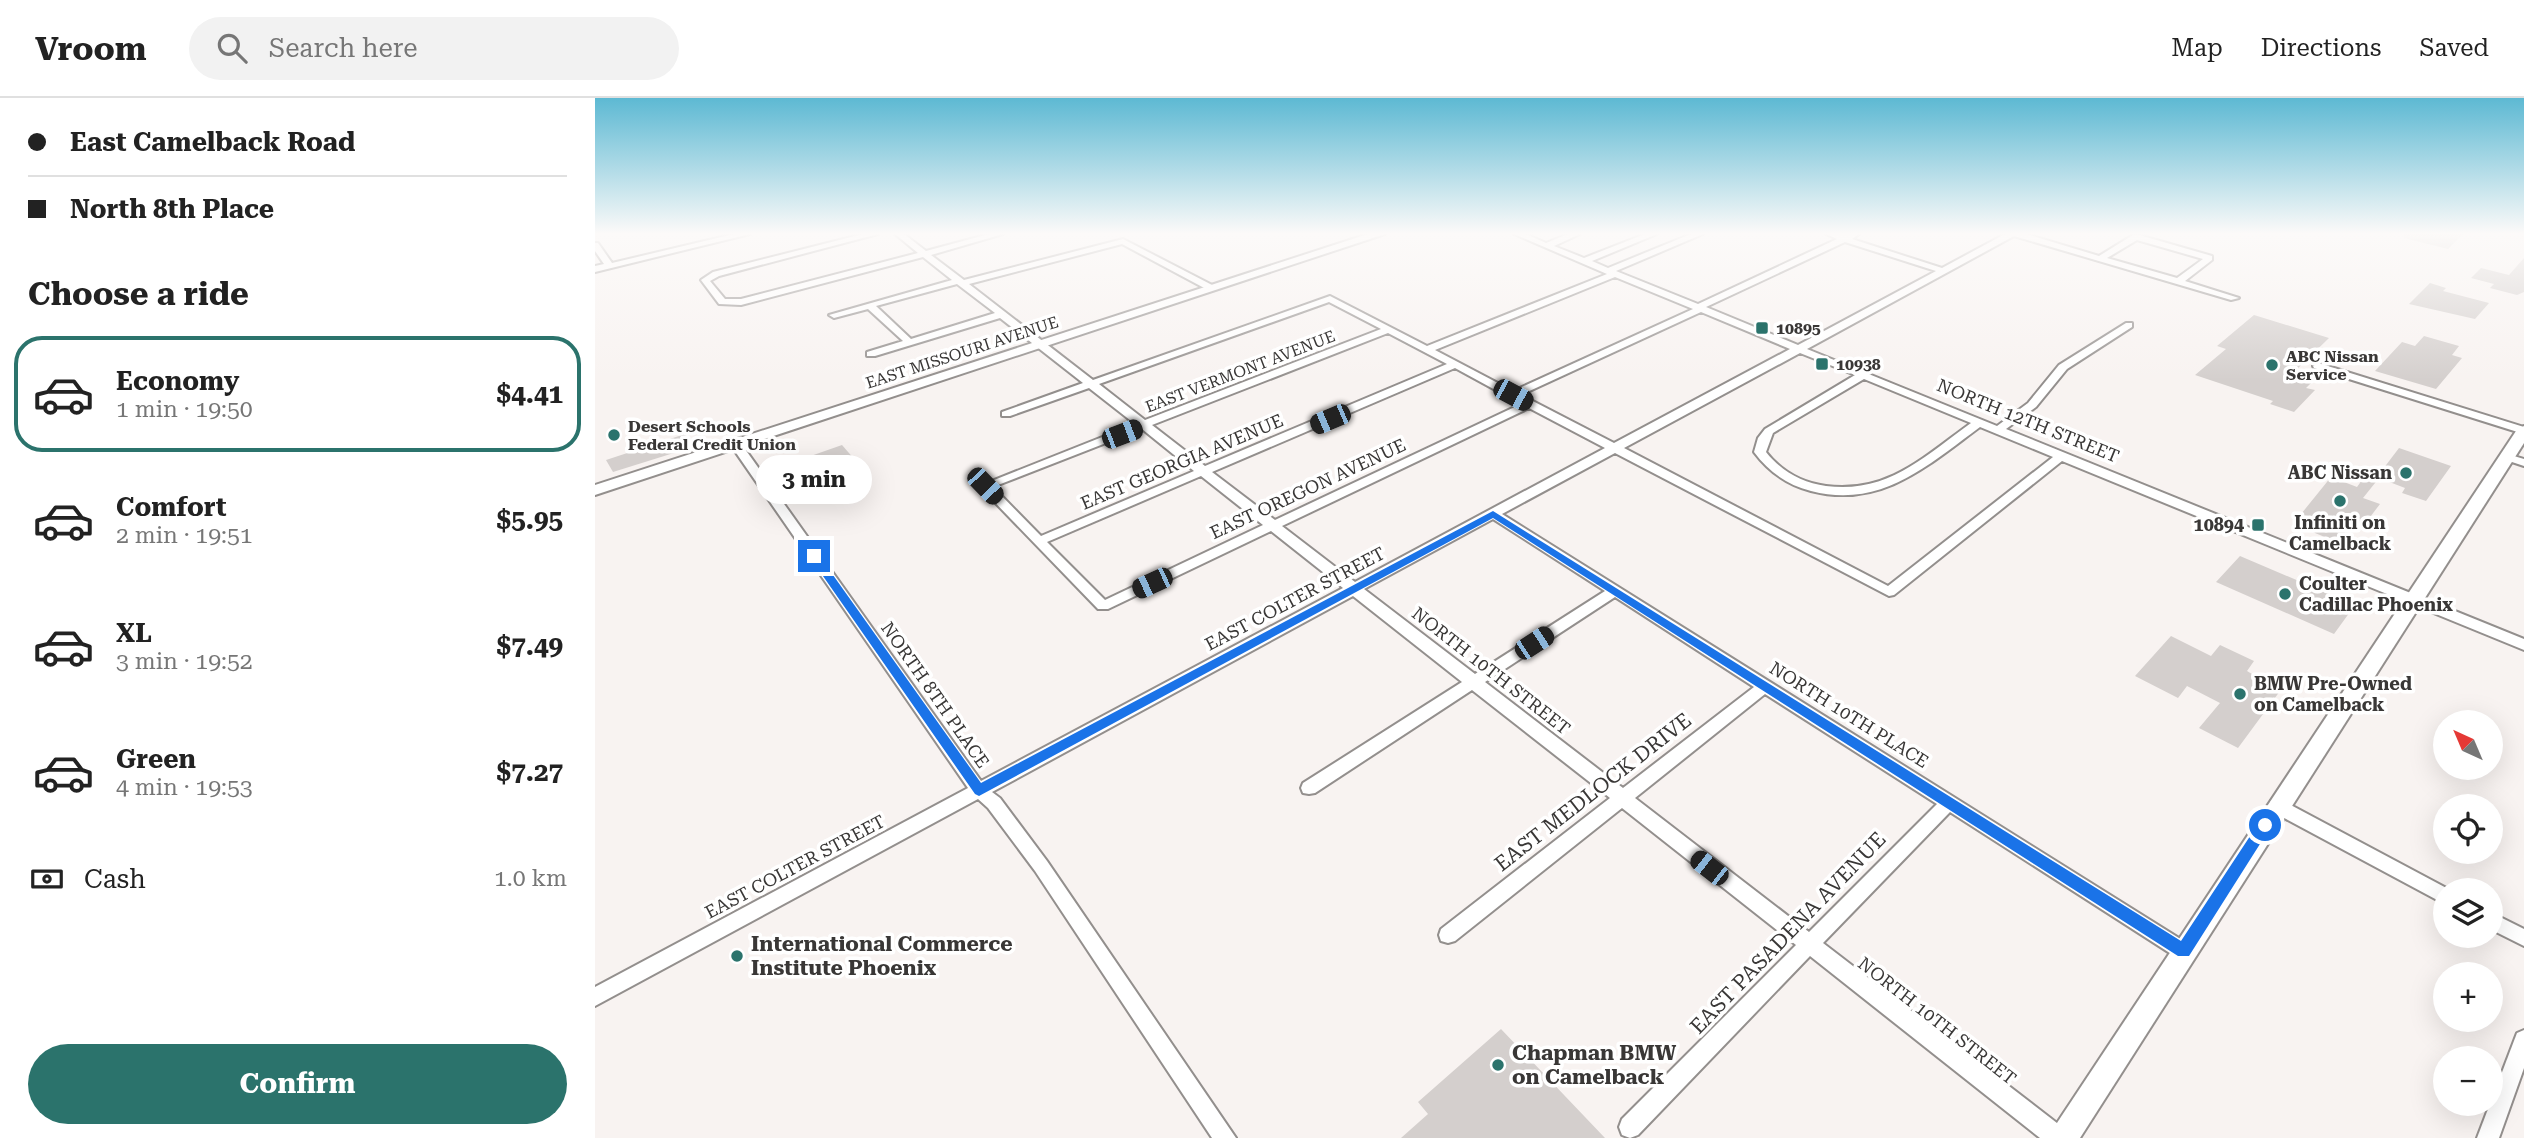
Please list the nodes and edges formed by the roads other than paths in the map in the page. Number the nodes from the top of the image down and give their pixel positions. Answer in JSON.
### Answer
{"nodes":[{"id":1,"x":707,"y":283,"type":"edge"},
{"id":2,"x":813,"y":283,"type":"edge"},
{"id":3,"x":959,"y":283,"type":"joint"},
{"id":4,"x":1201,"y":283,"type":"edge"},
{"id":5,"x":1228,"y":283,"type":"edge"},
{"id":6,"x":1586,"y":283,"type":"edge"},
{"id":7,"x":1637,"y":283,"type":"edge"},
{"id":8,"x":1753,"y":283,"type":"edge"},
{"id":9,"x":1922,"y":283,"type":"edge"},
{"id":10,"x":2180,"y":283,"type":"edge"},
{"id":11,"x":1211,"y":288,"type":"junction"},
{"id":12,"x":2234,"y":298,"type":"dead end"},
{"id":13,"x":869,"y":306,"type":"junction"},
{"id":14,"x":1699,"y":308,"type":"junction"},
{"id":15,"x":1002,"y":314,"type":"junction"},
{"id":16,"x":834,"y":315,"type":"dead end"},
{"id":17,"x":2129,"y":325,"type":"dead end"},
{"id":18,"x":1388,"y":330,"type":"junction"},
{"id":19,"x":909,"y":342,"type":"junction"},
{"id":20,"x":1040,"y":345,"type":"junction"},
{"id":21,"x":1799,"y":349,"type":"junction"},
{"id":22,"x":1426,"y":350,"type":"junction"},
{"id":23,"x":871,"y":354,"type":"dead end"},
{"id":24,"x":1454,"y":365,"type":"junction"},
{"id":25,"x":2318,"y":366,"type":"dead end"},
{"id":26,"x":1863,"y":374,"type":"junction"},
{"id":27,"x":1091,"y":384,"type":"junction"},
{"id":28,"x":1513,"y":395,"type":"junction"},
{"id":29,"x":1529,"y":404,"type":"junction"},
{"id":30,"x":1006,"y":414,"type":"dead end"},
{"id":31,"x":1979,"y":422,"type":"junction"},
{"id":32,"x":1144,"y":425,"type":"junction"},
{"id":33,"x":1998,"y":430,"type":"junction"},
{"id":34,"x":2524,"y":431,"type":"edge"},
{"id":35,"x":736,"y":444,"type":"junction"},
{"id":36,"x":1614,"y":449,"type":"junction"},
{"id":37,"x":2061,"y":456,"type":"junction"},
{"id":38,"x":2515,"y":460,"type":"edge"},
{"id":39,"x":1205,"y":472,"type":"junction"},
{"id":40,"x":595,"y":490,"type":"edge"},
{"id":41,"x":1493,"y":514,"type":"junction"},
{"id":42,"x":1273,"y":525,"type":"junction"},
{"id":43,"x":1039,"y":541,"type":"junction"},
{"id":44,"x":1355,"y":588,"type":"junction"},
{"id":45,"x":1615,"y":591,"type":"junction"},
{"id":46,"x":2413,"y":600,"type":"junction"},
{"id":47,"x":2524,"y":645,"type":"edge"},
{"id":48,"x":1473,"y":682,"type":"junction"},
{"id":49,"x":1766,"y":685,"type":"junction"},
{"id":50,"x":1309,"y":788,"type":"dead end"},
{"id":51,"x":979,"y":791,"type":"junction"},
{"id":52,"x":1622,"y":799,"type":"junction"},
{"id":53,"x":1949,"y":802,"type":"junction"},
{"id":54,"x":2277,"y":806,"type":"junction"},
{"id":55,"x":2433,"y":889,"type":"edge"},
{"id":56,"x":2503,"y":927,"type":"edge"},
{"id":57,"x":1448,"y":934,"type":"dead end"},
{"id":58,"x":2524,"y":938,"type":"edge"},
{"id":59,"x":1808,"y":945,"type":"junction"},
{"id":60,"x":2183,"y":951,"type":"junction"},
{"id":61,"x":595,"y":997,"type":"edge"},
{"id":62,"x":2524,"y":1040,"type":"edge"},
{"id":63,"x":1630,"y":1127,"type":"dead end"},
{"id":64,"x":1225,"y":1138,"type":"edge"},
{"id":65,"x":2060,"y":1138,"type":"edge"},
{"id":66,"x":2488,"y":1138,"type":"edge"}],
"edges":[{"from":1,"to":2,"type":"street"},
{"from":3,"to":13,"type":"street"},
{"from":3,"to":15,"type":"street","name":"NORTH 10TH STREET"},
{"from":4,"to":11,"type":"street"},
{"from":5,"to":11,"type":"main road","name":"EAST MISSOURI AVENUE"},
{"from":6,"to":22,"type":"street"},
{"from":7,"to":14,"type":"street","name":"NORTH 12TH STREET"},
{"from":8,"to":14,"type":"street"},
{"from":9,"to":21,"type":"street","name":"EAST COLTER STREET"},
{"from":10,"to":12,"type":"street"},
{"from":11,"to":20,"type":"main road","name":"EAST MISSOURI AVENUE"},
{"from":13,"to":16,"type":"street"},
{"from":13,"to":19,"type":"street"},
{"from":14,"to":21,"type":"street","name":"NORTH 12TH STREET"},
{"from":14,"to":28,"type":"street"},
{"from":15,"to":19,"type":"street"},
{"from":15,"to":20,"type":"street","name":"NORTH 10TH STREET"},
{"from":17,"to":33,"type":"street"},
{"from":18,"to":22,"type":"street"},
{"from":18,"to":27,"type":"street"},
{"from":18,"to":32,"type":"street","name":"EAST VERMONT AVENUE"},
{"from":19,"to":23,"type":"street"},
{"from":20,"to":27,"type":"street","name":"NORTH 10TH STREET"},
{"from":20,"to":35,"type":"main road","name":"EAST MISSOURI AVENUE"},
{"from":21,"to":26,"type":"street","name":"NORTH 12TH STREET"},
{"from":21,"to":36,"type":"street","name":"EAST COLTER STREET"},
{"from":22,"to":24,"type":"street"},
{"from":24,"to":28,"type":"street"},
{"from":24,"to":39,"type":"street","name":"EAST GEORGIA AVENUE"},
{"from":25,"to":34,"type":"street"},
{"from":26,"to":31,"type":"street","name":"NORTH 12TH STREET"},
{"from":26,"to":31,"type":"street"},
{"from":27,"to":30,"type":"street"},
{"from":27,"to":32,"type":"street","name":"NORTH 10TH STREET"},
{"from":28,"to":29,"type":"street"},
{"from":29,"to":36,"type":"street"},
{"from":29,"to":42,"type":"street","name":"EAST OREGON AVENUE"},
{"from":31,"to":33,"type":"street","name":"NORTH 12TH STREET"},
{"from":32,"to":39,"type":"street","name":"NORTH 10TH STREET"},
{"from":32,"to":43,"type":"street","name":"EAST VERMONT AVENUE"},
{"from":33,"to":37,"type":"street","name":"NORTH 12TH STREET"},
{"from":34,"to":38,"type":"main road"},
{"from":35,"to":40,"type":"main road","name":"EAST MISSOURI AVENUE"},
{"from":35,"to":51,"type":"street","name":"NORTH 8TH PLACE"},
{"from":36,"to":37,"type":"street"},
{"from":36,"to":41,"type":"street","name":"EAST COLTER STREET"},
{"from":37,"to":46,"type":"street","name":"NORTH 12TH STREET"},
{"from":38,"to":46,"type":"main road"},
{"from":39,"to":42,"type":"street","name":"NORTH 10TH STREET"},
{"from":39,"to":43,"type":"street","name":"EAST GEORGIA AVENUE"},
{"from":41,"to":44,"type":"street","name":"EAST COLTER STREET"},
{"from":41,"to":45,"type":"street","name":"NORTH 10TH PLACE"},
{"from":42,"to":43,"type":"street","name":"EAST OREGON AVENUE"},
{"from":42,"to":44,"type":"street","name":"NORTH 10TH STREET"},
{"from":44,"to":48,"type":"street","name":"NORTH 10TH STREET"},
{"from":44,"to":51,"type":"street","name":"EAST COLTER STREET"},
{"from":45,"to":48,"type":"street"},
{"from":45,"to":49,"type":"street","name":"NORTH 10TH PLACE"},
{"from":46,"to":47,"type":"street","name":"NORTH 12TH STREET"},
{"from":46,"to":54,"type":"main road"},
{"from":48,"to":50,"type":"street"},
{"from":48,"to":52,"type":"street","name":"NORTH 10TH STREET"},
{"from":49,"to":52,"type":"street","name":"EAST MEDLOCK DRIVE"},
{"from":49,"to":53,"type":"street","name":"NORTH 10TH PLACE"},
{"from":51,"to":61,"type":"street","name":"EAST COLTER STREET"},
{"from":51,"to":64,"type":"street","name":"NORTH 8TH PLACE"},
{"from":52,"to":57,"type":"street","name":"EAST MEDLOCK DRIVE"},
{"from":52,"to":59,"type":"street","name":"NORTH 10TH STREET"},
{"from":53,"to":59,"type":"street","name":"EAST PASADENA AVENUE"},
{"from":53,"to":60,"type":"street","name":"NORTH 10TH PLACE"},
{"from":54,"to":55,"type":"street"},
{"from":54,"to":60,"type":"main road"},
{"from":56,"to":58,"type":"street"},
{"from":59,"to":63,"type":"street","name":"EAST PASADENA AVENUE"},
{"from":59,"to":65,"type":"street","name":"NORTH 10TH STREET"},
{"from":60,"to":65,"type":"main road"},
{"from":62,"to":66,"type":"street"}]}
